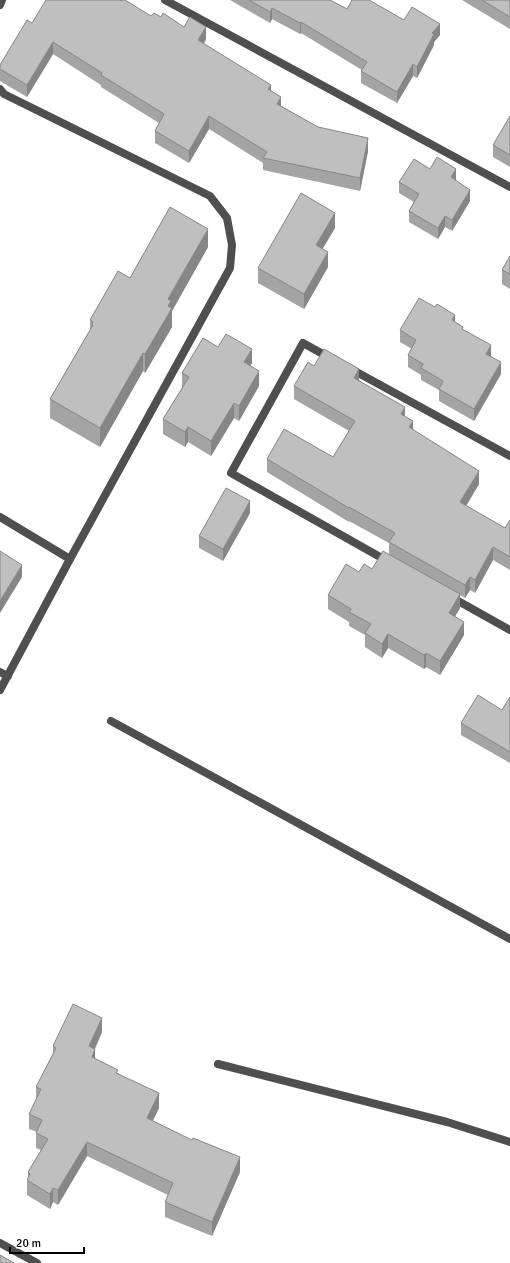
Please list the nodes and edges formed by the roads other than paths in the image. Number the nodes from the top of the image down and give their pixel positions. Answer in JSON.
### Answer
{"nodes":[{"id":1,"x":2,"y":0,"type":"edge"},
{"id":2,"x":165,"y":0,"type":"edge"},
{"id":3,"x":0,"y":5,"type":"edge"},
{"id":4,"x":0,"y":89,"type":"edge"},
{"id":5,"x":510,"y":187,"type":"edge"},
{"id":6,"x":510,"y":456,"type":"edge"},
{"id":7,"x":0,"y":517,"type":"edge"},
{"id":8,"x":70,"y":559,"type":"junction"},
{"id":9,"x":394,"y":565,"type":"edge"},
{"id":10,"x":442,"y":592,"type":"edge"},
{"id":11,"x":510,"y":630,"type":"edge"},
{"id":12,"x":0,"y":672,"type":"edge"},
{"id":13,"x":8,"y":676,"type":"junction"},
{"id":14,"x":0,"y":690,"type":"edge"},
{"id":15,"x":110,"y":721,"type":"dead end"},
{"id":16,"x":510,"y":939,"type":"edge"},
{"id":17,"x":218,"y":1064,"type":"dead end"},
{"id":18,"x":510,"y":1142,"type":"edge"},
{"id":19,"x":0,"y":1243,"type":"edge"},
{"id":20,"x":37,"y":1263,"type":"edge"}],
"edges":[{"from":1,"to":3,"type":"street"},
{"from":2,"to":5,"type":"street"},
{"from":4,"to":8,"type":"street"},
{"from":6,"to":9,"type":"street"},
{"from":7,"to":8,"type":"street"},
{"from":8,"to":13,"type":"street"},
{"from":10,"to":11,"type":"street"},
{"from":12,"to":13,"type":"street"},
{"from":13,"to":14,"type":"street"},
{"from":15,"to":16,"type":"street"},
{"from":17,"to":18,"type":"street"},
{"from":19,"to":20,"type":"street"}]}
